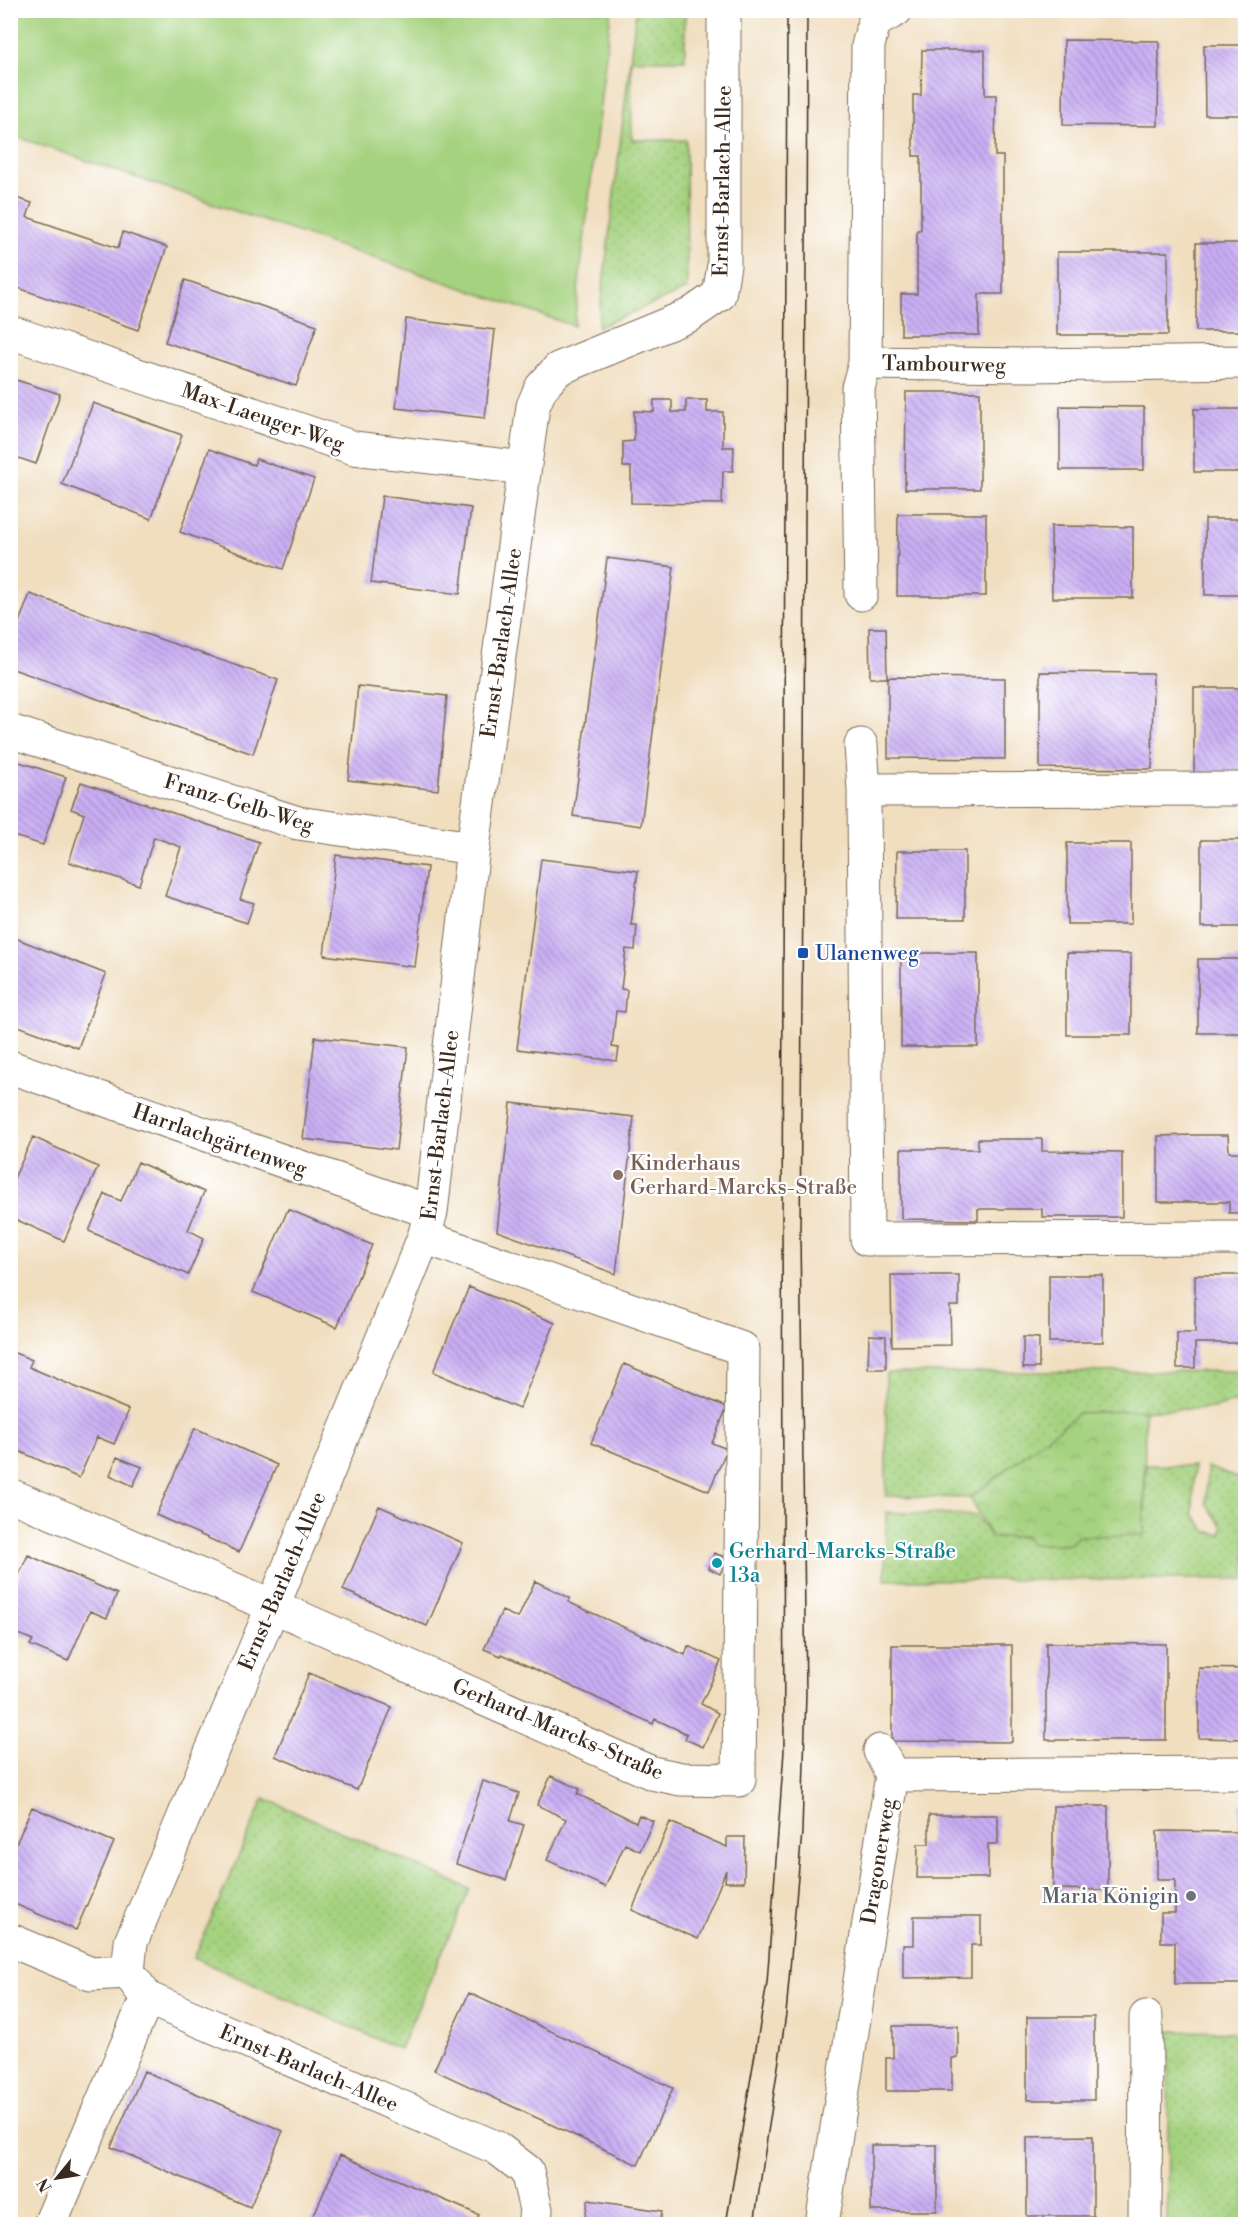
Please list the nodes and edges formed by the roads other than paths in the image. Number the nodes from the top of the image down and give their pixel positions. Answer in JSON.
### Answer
{"nodes":[{"id":1,"x":724,"y":10,"type":"edge"},
{"id":2,"x":896,"y":10,"type":"edge"},
{"id":3,"x":10,"y":332,"type":"edge"},
{"id":4,"x":1245,"y":362,"type":"edge"},
{"id":5,"x":865,"y":363,"type":"junction"},
{"id":6,"x":524,"y":468,"type":"junction"},
{"id":7,"x":861,"y":594,"type":"dead end"},
{"id":8,"x":10,"y":731,"type":"edge"},
{"id":9,"x":861,"y":745,"type":"dead end"},
{"id":10,"x":1245,"y":789,"type":"edge"},
{"id":11,"x":864,"y":790,"type":"junction"},
{"id":12,"x":473,"y":848,"type":"junction"},
{"id":13,"x":10,"y":1067,"type":"edge"},
{"id":14,"x":428,"y":1224,"type":"junction"},
{"id":15,"x":1245,"y":1238,"type":"edge"},
{"id":16,"x":10,"y":1495,"type":"edge"},
{"id":17,"x":273,"y":1606,"type":"junction"},
{"id":18,"x":1245,"y":1773,"type":"edge"},
{"id":19,"x":10,"y":1940,"type":"edge"},
{"id":20,"x":128,"y":1972,"type":"junction"},
{"id":21,"x":147,"y":1998,"type":"junction"},
{"id":22,"x":1146,"y":2017,"type":"dead end"},
{"id":23,"x":50,"y":2224,"type":"edge"},
{"id":24,"x":534,"y":2224,"type":"edge"},
{"id":25,"x":822,"y":2224,"type":"edge"},
{"id":26,"x":1145,"y":2224,"type":"edge"}],
"edges":[{"from":1,"to":6,"type":"street","name":"Ernst-Barlach-Allee"},
{"from":2,"to":5,"type":"street","name":"Tambourweg"},
{"from":3,"to":6,"type":"street","name":"Max-Laeuger-Weg"},
{"from":4,"to":5,"type":"street","name":"Tambourweg"},
{"from":5,"to":7,"type":"street"},
{"from":6,"to":12,"type":"street","name":"Ernst-Barlach-Allee"},
{"from":8,"to":12,"type":"street","name":"Franz-Gelb-Weg"},
{"from":9,"to":11,"type":"street"},
{"from":10,"to":11,"type":"street"},
{"from":11,"to":15,"type":"street"},
{"from":12,"to":14,"type":"street","name":"Ernst-Barlach-Allee"},
{"from":13,"to":14,"type":"street","name":"Harrlachgärtenweg"},
{"from":14,"to":17,"type":"street","name":"Ernst-Barlach-Allee"},
{"from":14,"to":17,"type":"street","name":"Gerhard-Marcks-Straße"},
{"from":16,"to":17,"type":"street"},
{"from":17,"to":20,"type":"street","name":"Ernst-Barlach-Allee"},
{"from":18,"to":25,"type":"street","name":"Dragonerweg"},
{"from":19,"to":20,"type":"street"},
{"from":20,"to":21,"type":"street"},
{"from":21,"to":23,"type":"street"},
{"from":21,"to":24,"type":"street","name":"Ernst-Barlach-Allee"},
{"from":22,"to":26,"type":"street"}]}
